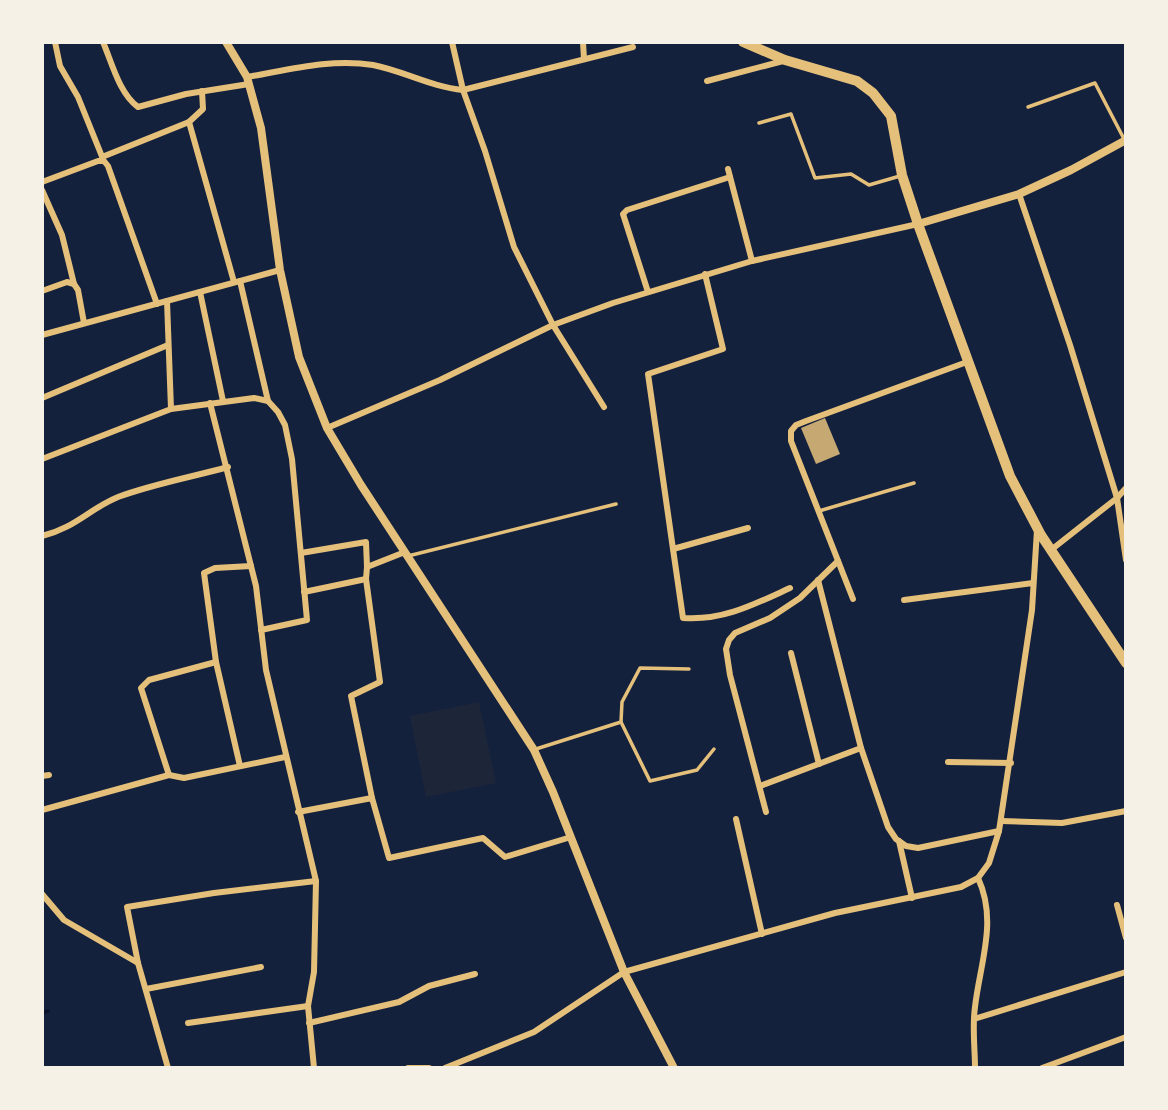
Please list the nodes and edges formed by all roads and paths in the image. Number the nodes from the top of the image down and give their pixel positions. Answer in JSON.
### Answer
{"nodes":[{"id":1,"x":54,"y":42,"type":"edge"},
{"id":2,"x":103,"y":42,"type":"edge"},
{"id":3,"x":226,"y":42,"type":"edge"},
{"id":4,"x":452,"y":42,"type":"edge"},
{"id":5,"x":583,"y":42,"type":"edge"},
{"id":6,"x":743,"y":42,"type":"edge"},
{"id":7,"x":633,"y":47,"type":"dead end"},
{"id":8,"x":584,"y":59,"type":"junction"},
{"id":9,"x":785,"y":60,"type":"junction"},
{"id":10,"x":707,"y":80,"type":"dead end"},
{"id":11,"x":248,"y":81,"type":"junction"},
{"id":12,"x":463,"y":90,"type":"junction"},
{"id":13,"x":202,"y":91,"type":"junction"},
{"id":14,"x":1028,"y":107,"type":"dead end"},
{"id":15,"x":189,"y":122,"type":"junction"},
{"id":16,"x":759,"y":123,"type":"dead end"},
{"id":17,"x":1125,"y":140,"type":"edge"},
{"id":18,"x":103,"y":159,"type":"junction"},
{"id":19,"x":902,"y":176,"type":"junction"},
{"id":20,"x":42,"y":182,"type":"edge"},
{"id":21,"x":42,"y":190,"type":"edge"},
{"id":22,"x":1019,"y":194,"type":"junction"},
{"id":23,"x":918,"y":224,"type":"junction"},
{"id":24,"x":752,"y":261,"type":"junction"},
{"id":25,"x":280,"y":270,"type":"junction"},
{"id":26,"x":705,"y":274,"type":"junction"},
{"id":27,"x":237,"y":282,"type":"junction"},
{"id":28,"x":74,"y":284,"type":"junction"},
{"id":29,"x":42,"y":290,"type":"edge"},
{"id":30,"x":200,"y":292,"type":"junction"},
{"id":31,"x":648,"y":292,"type":"junction"},
{"id":32,"x":167,"y":301,"type":"junction"},
{"id":33,"x":157,"y":304,"type":"junction"},
{"id":34,"x":84,"y":323,"type":"junction"},
{"id":35,"x":553,"y":325,"type":"junction"},
{"id":36,"x":42,"y":335,"type":"edge"},
{"id":37,"x":168,"y":345,"type":"junction"},
{"id":38,"x":967,"y":362,"type":"junction"},
{"id":39,"x":42,"y":398,"type":"edge"},
{"id":40,"x":223,"y":401,"type":"junction"},
{"id":41,"x":268,"y":401,"type":"junction"},
{"id":42,"x":210,"y":403,"type":"junction"},
{"id":43,"x":604,"y":407,"type":"dead end"},
{"id":44,"x":170,"y":409,"type":"junction"},
{"id":45,"x":327,"y":428,"type":"junction"},
{"id":46,"x":42,"y":459,"type":"edge"},
{"id":47,"x":228,"y":467,"type":"junction"},
{"id":48,"x":914,"y":483,"type":"dead end"},
{"id":49,"x":1126,"y":488,"type":"edge"},
{"id":50,"x":1117,"y":498,"type":"junction"},
{"id":51,"x":616,"y":504,"type":"dead end"},
{"id":52,"x":819,"y":511,"type":"junction"},
{"id":53,"x":748,"y":528,"type":"dead end"},
{"id":54,"x":1037,"y":528,"type":"junction"},
{"id":55,"x":42,"y":536,"type":"edge"},
{"id":56,"x":673,"y":549,"type":"junction"},
{"id":57,"x":1051,"y":550,"type":"junction"},
{"id":58,"x":301,"y":554,"type":"junction"},
{"id":59,"x":407,"y":554,"type":"junction"},
{"id":60,"x":1126,"y":560,"type":"edge"},
{"id":61,"x":838,"y":561,"type":"junction"},
{"id":62,"x":251,"y":566,"type":"junction"},
{"id":63,"x":368,"y":567,"type":"junction"},
{"id":64,"x":366,"y":579,"type":"junction"},
{"id":65,"x":818,"y":580,"type":"junction"},
{"id":66,"x":1034,"y":583,"type":"junction"},
{"id":67,"x":790,"y":588,"type":"dead end"},
{"id":68,"x":304,"y":592,"type":"junction"},
{"id":69,"x":853,"y":599,"type":"dead end"},
{"id":70,"x":904,"y":600,"type":"dead end"},
{"id":71,"x":261,"y":630,"type":"junction"},
{"id":72,"x":790,"y":653,"type":"dead end"},
{"id":73,"x":216,"y":662,"type":"junction"},
{"id":74,"x":1126,"y":663,"type":"edge"},
{"id":75,"x":689,"y":669,"type":"dead end"},
{"id":76,"x":621,"y":722,"type":"junction"},
{"id":77,"x":861,"y":748,"type":"junction"},
{"id":78,"x":714,"y":749,"type":"dead end"},
{"id":79,"x":534,"y":750,"type":"junction"},
{"id":80,"x":285,"y":757,"type":"junction"},
{"id":81,"x":948,"y":762,"type":"dead end"},
{"id":82,"x":1011,"y":763,"type":"junction"},
{"id":83,"x":818,"y":764,"type":"junction"},
{"id":84,"x":240,"y":766,"type":"junction"},
{"id":85,"x":169,"y":775,"type":"junction"},
{"id":86,"x":760,"y":786,"type":"junction"},
{"id":87,"x":372,"y":798,"type":"junction"},
{"id":88,"x":42,"y":810,"type":"edge"},
{"id":89,"x":1126,"y":811,"type":"edge"},
{"id":90,"x":298,"y":812,"type":"junction"},
{"id":91,"x":766,"y":812,"type":"dead end"},
{"id":92,"x":736,"y":819,"type":"dead end"},
{"id":93,"x":1001,"y":821,"type":"junction"},
{"id":94,"x":999,"y":831,"type":"junction"},
{"id":95,"x":571,"y":837,"type":"junction"},
{"id":96,"x":900,"y":841,"type":"junction"},
{"id":97,"x":978,"y":878,"type":"junction"},
{"id":98,"x":316,"y":881,"type":"junction"},
{"id":99,"x":42,"y":894,"type":"edge"},
{"id":100,"x":912,"y":898,"type":"junction"},
{"id":101,"x":1117,"y":905,"type":"dead end"},
{"id":102,"x":762,"y":934,"type":"junction"},
{"id":103,"x":1126,"y":938,"type":"edge"},
{"id":104,"x":138,"y":963,"type":"junction"},
{"id":105,"x":261,"y":967,"type":"dead end"},
{"id":106,"x":624,"y":972,"type":"junction"},
{"id":107,"x":1126,"y":972,"type":"edge"},
{"id":108,"x":475,"y":974,"type":"dead end"},
{"id":109,"x":146,"y":989,"type":"junction"},
{"id":110,"x":308,"y":1006,"type":"junction"},
{"id":111,"x":974,"y":1019,"type":"junction"},
{"id":112,"x":188,"y":1023,"type":"dead end"},
{"id":113,"x":309,"y":1023,"type":"junction"},
{"id":114,"x":1126,"y":1037,"type":"edge"},
{"id":115,"x":168,"y":1068,"type":"edge"},
{"id":116,"x":314,"y":1068,"type":"edge"},
{"id":117,"x":408,"y":1068,"type":"edge"},
{"id":118,"x":429,"y":1068,"type":"edge"},
{"id":119,"x":445,"y":1068,"type":"edge"},
{"id":120,"x":674,"y":1068,"type":"edge"},
{"id":121,"x":975,"y":1068,"type":"edge"},
{"id":122,"x":1042,"y":1068,"type":"edge"}],
"edges":[{"from":1,"to":18,"type":"street"},
{"from":2,"to":13,"type":"street"},
{"from":3,"to":11,"type":"street"},
{"from":4,"to":12,"type":"street"},
{"from":5,"to":8,"type":"street"},
{"from":6,"to":9,"type":"main road"},
{"from":7,"to":8,"type":"street"},
{"from":8,"to":12,"type":"street"},
{"from":9,"to":10,"type":"street"},
{"from":9,"to":19,"type":"main road"},
{"from":11,"to":12,"type":"street"},
{"from":11,"to":13,"type":"street"},
{"from":11,"to":25,"type":"street"},
{"from":12,"to":35,"type":"street"},
{"from":13,"to":15,"type":"street"},
{"from":14,"to":17,"type":"lane"},
{"from":15,"to":18,"type":"street"},
{"from":15,"to":27,"type":"street"},
{"from":16,"to":19,"type":"lane"},
{"from":17,"to":22,"type":"street"},
{"from":18,"to":20,"type":"street"},
{"from":18,"to":33,"type":"street"},
{"from":19,"to":23,"type":"main road"},
{"from":21,"to":28,"type":"street"},
{"from":22,"to":23,"type":"street"},
{"from":22,"to":50,"type":"street"},
{"from":23,"to":24,"type":"street"},
{"from":23,"to":38,"type":"main road"},
{"from":24,"to":26,"type":"street"},
{"from":24,"to":31,"type":"street"},
{"from":25,"to":27,"type":"street"},
{"from":25,"to":45,"type":"street"},
{"from":26,"to":31,"type":"street"},
{"from":26,"to":56,"type":"street"},
{"from":27,"to":30,"type":"street"},
{"from":27,"to":41,"type":"street"},
{"from":28,"to":29,"type":"street"},
{"from":28,"to":34,"type":"street"},
{"from":30,"to":32,"type":"street"},
{"from":30,"to":40,"type":"street"},
{"from":31,"to":35,"type":"street"},
{"from":32,"to":33,"type":"street"},
{"from":32,"to":37,"type":"street"},
{"from":33,"to":34,"type":"street"},
{"from":34,"to":36,"type":"street"},
{"from":35,"to":43,"type":"street"},
{"from":35,"to":45,"type":"street"},
{"from":37,"to":39,"type":"street"},
{"from":37,"to":44,"type":"street"},
{"from":38,"to":52,"type":"street"},
{"from":38,"to":54,"type":"main road"},
{"from":40,"to":41,"type":"street"},
{"from":40,"to":42,"type":"street"},
{"from":41,"to":58,"type":"street"},
{"from":42,"to":44,"type":"street"},
{"from":42,"to":47,"type":"street"},
{"from":44,"to":46,"type":"street"},
{"from":45,"to":59,"type":"street"},
{"from":47,"to":55,"type":"street"},
{"from":47,"to":62,"type":"street"},
{"from":48,"to":52,"type":"lane"},
{"from":49,"to":50,"type":"street"},
{"from":50,"to":57,"type":"street"},
{"from":50,"to":60,"type":"street"},
{"from":51,"to":59,"type":"lane"},
{"from":52,"to":61,"type":"street"},
{"from":53,"to":56,"type":"street"},
{"from":54,"to":57,"type":"main road"},
{"from":54,"to":66,"type":"street"},
{"from":56,"to":67,"type":"street"},
{"from":57,"to":74,"type":"main road"},
{"from":58,"to":63,"type":"street"},
{"from":58,"to":68,"type":"street"},
{"from":59,"to":63,"type":"street"},
{"from":59,"to":79,"type":"street"},
{"from":61,"to":65,"type":"street"},
{"from":61,"to":69,"type":"street"},
{"from":62,"to":71,"type":"street"},
{"from":62,"to":73,"type":"street"},
{"from":63,"to":64,"type":"street"},
{"from":64,"to":68,"type":"street"},
{"from":64,"to":87,"type":"street"},
{"from":65,"to":77,"type":"street"},
{"from":65,"to":86,"type":"street"},
{"from":66,"to":70,"type":"street"},
{"from":66,"to":82,"type":"street"},
{"from":68,"to":71,"type":"street"},
{"from":71,"to":80,"type":"street"},
{"from":72,"to":83,"type":"street"},
{"from":73,"to":84,"type":"street"},
{"from":73,"to":85,"type":"street"},
{"from":75,"to":76,"type":"lane"},
{"from":76,"to":78,"type":"lane"},
{"from":76,"to":79,"type":"lane"},
{"from":77,"to":83,"type":"street"},
{"from":77,"to":96,"type":"street"},
{"from":79,"to":95,"type":"street"},
{"from":80,"to":84,"type":"street"},
{"from":80,"to":90,"type":"street"},
{"from":81,"to":82,"type":"street"},
{"from":82,"to":93,"type":"street"},
{"from":83,"to":86,"type":"street"},
{"from":84,"to":85,"type":"street"},
{"from":85,"to":88,"type":"street"},
{"from":86,"to":91,"type":"street"},
{"from":87,"to":90,"type":"street"},
{"from":87,"to":95,"type":"street"},
{"from":89,"to":93,"type":"street"},
{"from":90,"to":98,"type":"street"},
{"from":92,"to":102,"type":"street"},
{"from":93,"to":94,"type":"street"},
{"from":94,"to":96,"type":"street"},
{"from":94,"to":97,"type":"street"},
{"from":95,"to":106,"type":"street"},
{"from":96,"to":100,"type":"street"},
{"from":97,"to":100,"type":"street"},
{"from":97,"to":111,"type":"street"},
{"from":98,"to":104,"type":"street"},
{"from":98,"to":110,"type":"street"},
{"from":99,"to":104,"type":"street"},
{"from":100,"to":102,"type":"street"},
{"from":101,"to":103,"type":"street"},
{"from":102,"to":106,"type":"street"},
{"from":104,"to":109,"type":"street"},
{"from":105,"to":109,"type":"street"},
{"from":106,"to":119,"type":"street"},
{"from":106,"to":120,"type":"street"},
{"from":107,"to":111,"type":"street"},
{"from":108,"to":113,"type":"street"},
{"from":109,"to":115,"type":"street"},
{"from":110,"to":112,"type":"street"},
{"from":110,"to":113,"type":"street"},
{"from":111,"to":121,"type":"street"},
{"from":113,"to":116,"type":"street"},
{"from":114,"to":122,"type":"street"},
{"from":117,"to":118,"type":"street"}]}
